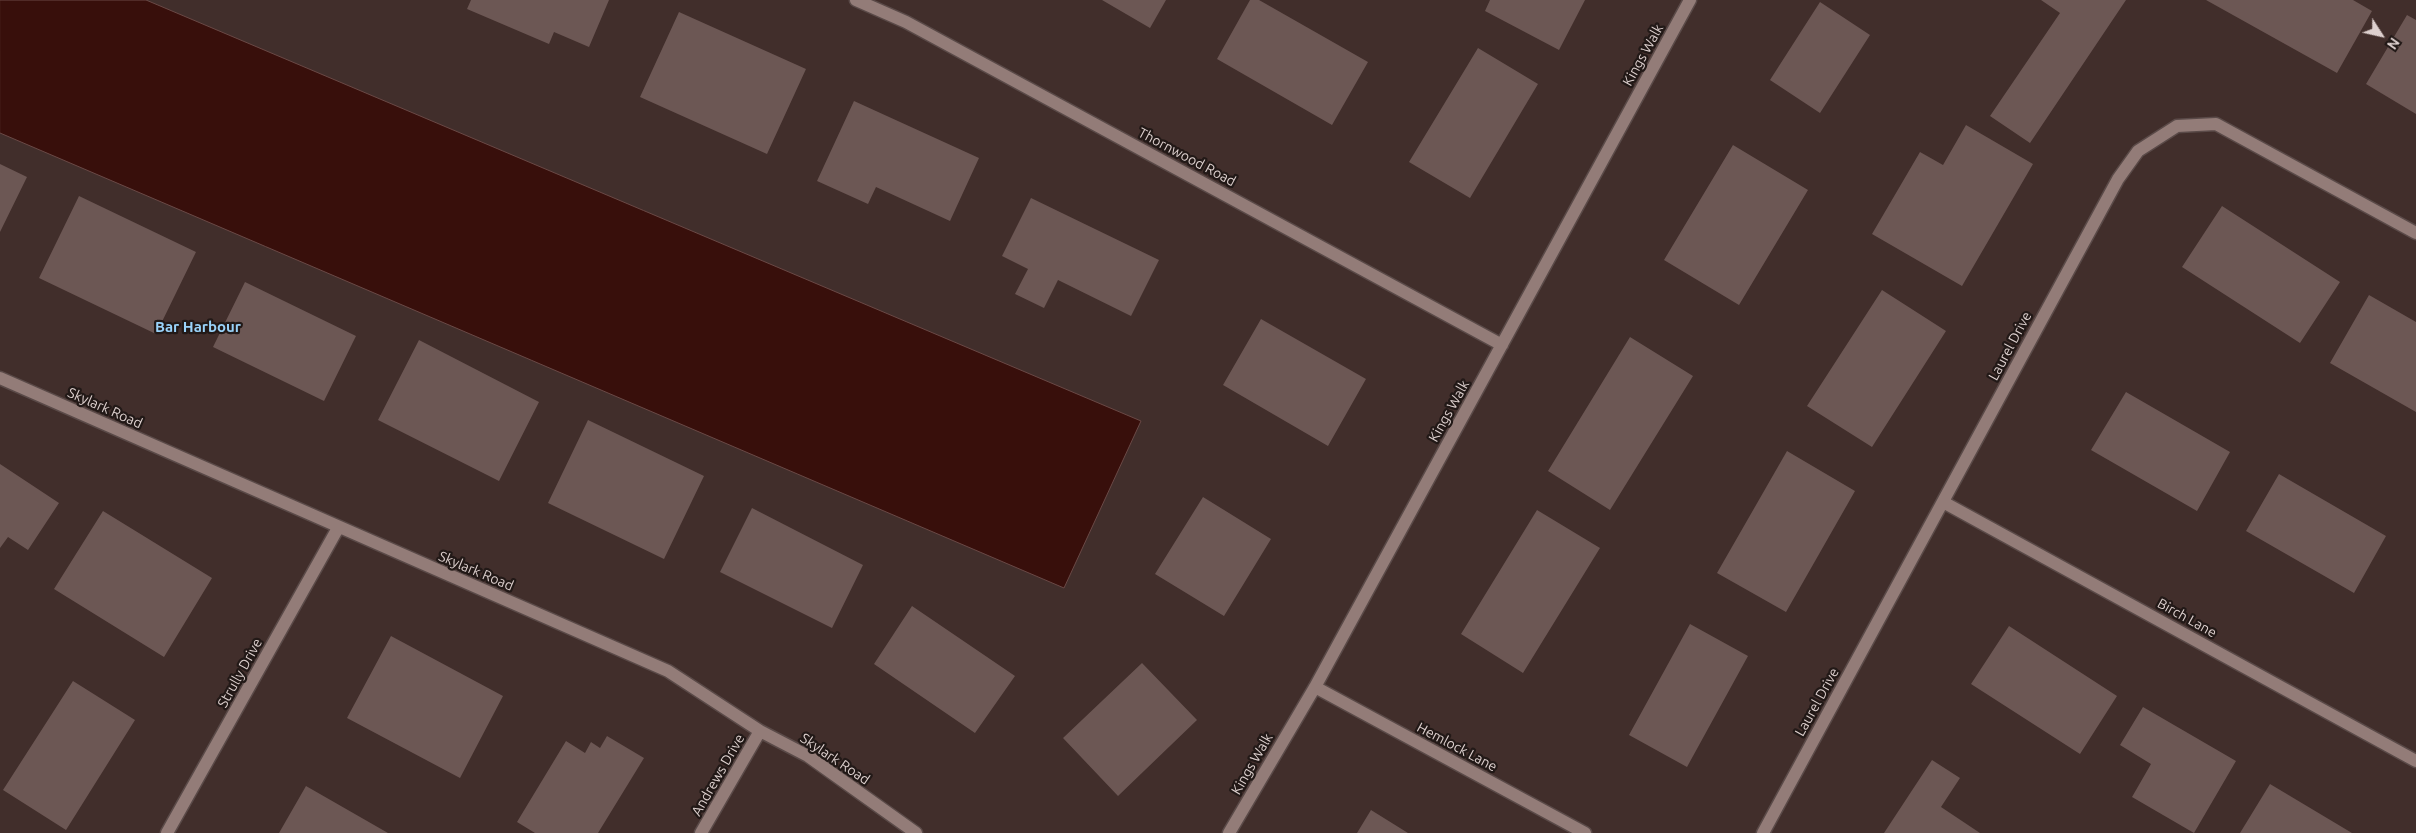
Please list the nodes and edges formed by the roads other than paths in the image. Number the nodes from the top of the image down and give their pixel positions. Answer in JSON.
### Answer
{"nodes":[{"id":1,"x":856,"y":0,"type":"edge"},
{"id":2,"x":1690,"y":0,"type":"edge"},
{"id":3,"x":2416,"y":234,"type":"edge"},
{"id":4,"x":1502,"y":345,"type":"junction"},
{"id":5,"x":0,"y":378,"type":"edge"},
{"id":6,"x":1943,"y":502,"type":"junction"},
{"id":7,"x":338,"y":528,"type":"junction"},
{"id":8,"x":1315,"y":687,"type":"junction"},
{"id":9,"x":760,"y":731,"type":"junction"},
{"id":10,"x":2416,"y":761,"type":"edge"},
{"id":11,"x":168,"y":833,"type":"edge"},
{"id":12,"x":701,"y":833,"type":"edge"},
{"id":13,"x":916,"y":833,"type":"edge"},
{"id":14,"x":1229,"y":833,"type":"edge"},
{"id":15,"x":1585,"y":833,"type":"edge"},
{"id":16,"x":1762,"y":833,"type":"edge"}],
"edges":[{"from":1,"to":4,"type":"street","name":"Thornwood Road"},
{"from":2,"to":4,"type":"street","name":"Kings Walk"},
{"from":3,"to":6,"type":"street","name":"Laurel Drive"},
{"from":4,"to":8,"type":"street","name":"Kings Walk"},
{"from":5,"to":7,"type":"street","name":"Skylark Road"},
{"from":6,"to":10,"type":"street","name":"Birch Lane"},
{"from":6,"to":16,"type":"street","name":"Laurel Drive"},
{"from":7,"to":9,"type":"street","name":"Skylark Road"},
{"from":7,"to":11,"type":"street","name":"Strully Drive"},
{"from":8,"to":14,"type":"street","name":"Kings Walk"},
{"from":8,"to":15,"type":"street","name":"Hemlock Lane"},
{"from":9,"to":12,"type":"street","name":"Andrews Drive"},
{"from":9,"to":13,"type":"street","name":"Skylark Road"}]}
